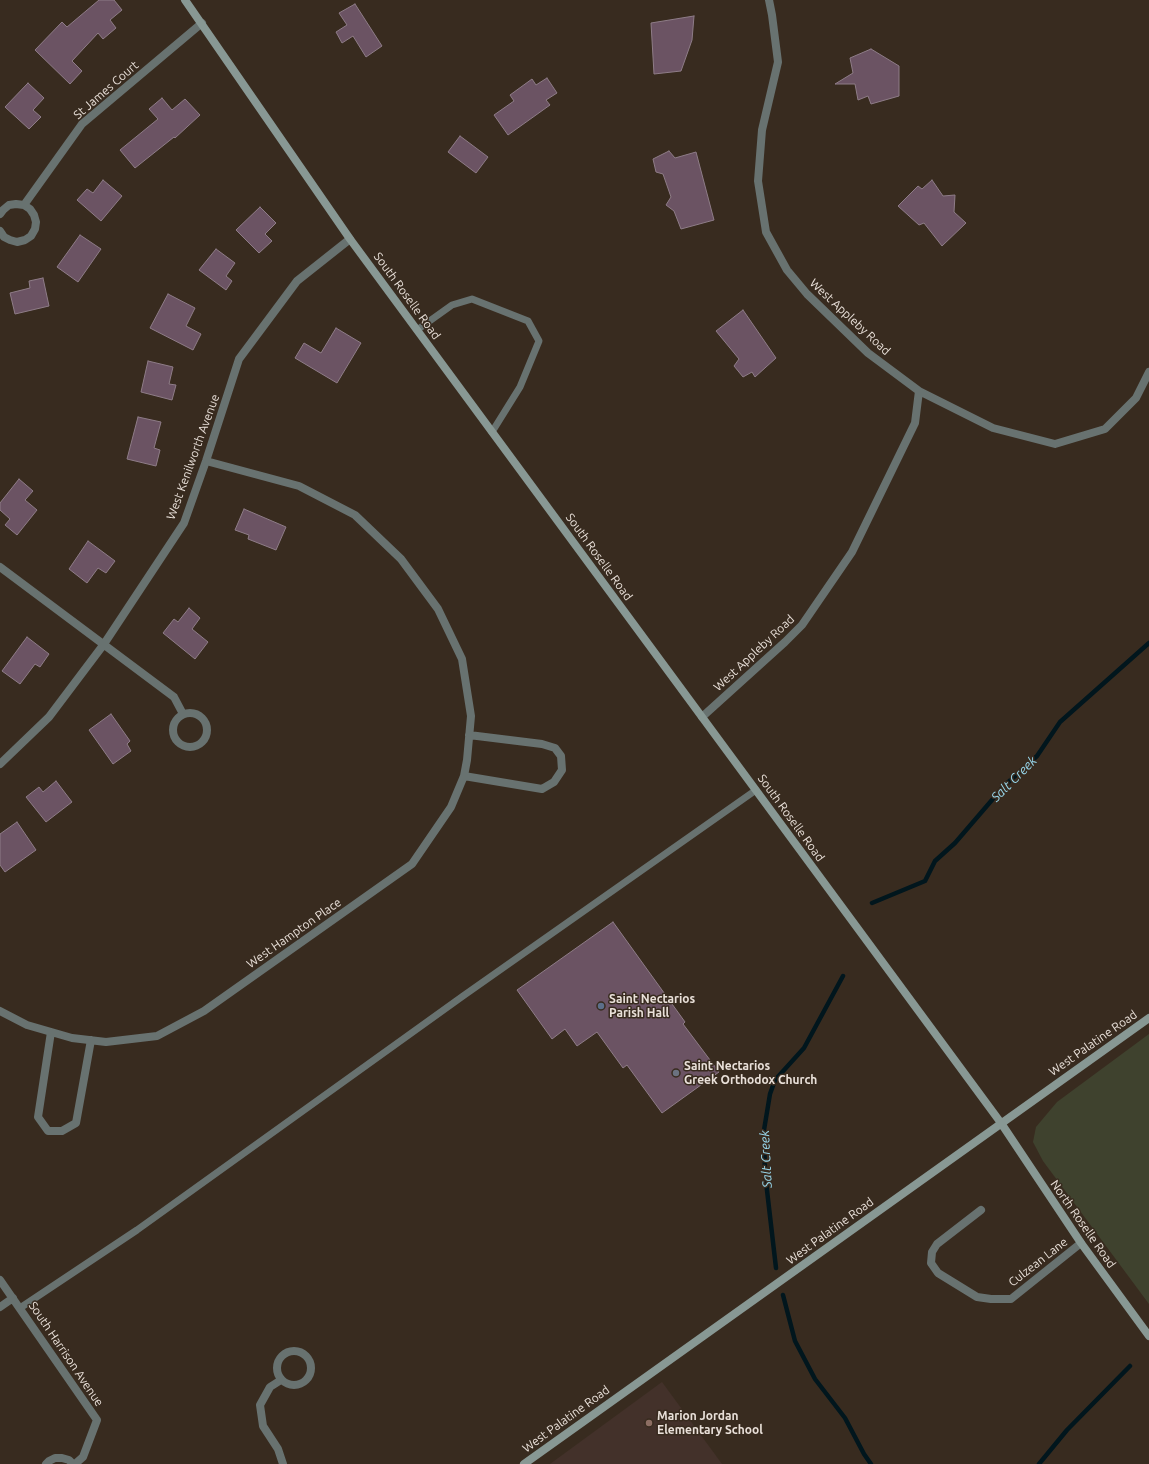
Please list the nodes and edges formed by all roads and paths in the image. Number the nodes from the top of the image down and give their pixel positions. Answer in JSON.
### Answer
{"nodes":[{"id":1,"x":185,"y":0,"type":"edge"},
{"id":2,"x":769,"y":0,"type":"edge"},
{"id":3,"x":202,"y":23,"type":"junction"},
{"id":4,"x":24,"y":205,"type":"junction"},
{"id":5,"x":0,"y":214,"type":"edge"},
{"id":6,"x":0,"y":231,"type":"edge"},
{"id":7,"x":350,"y":238,"type":"junction"},
{"id":8,"x":418,"y":330,"type":"junction"},
{"id":9,"x":1149,"y":372,"type":"edge"},
{"id":10,"x":919,"y":391,"type":"junction"},
{"id":11,"x":492,"y":432,"type":"junction"},
{"id":12,"x":206,"y":461,"type":"junction"},
{"id":13,"x":0,"y":567,"type":"edge"},
{"id":14,"x":104,"y":644,"type":"junction"},
{"id":15,"x":183,"y":714,"type":"junction"},
{"id":16,"x":702,"y":717,"type":"junction"},
{"id":17,"x":469,"y":735,"type":"junction"},
{"id":18,"x":0,"y":764,"type":"edge"},
{"id":19,"x":464,"y":776,"type":"junction"},
{"id":20,"x":756,"y":790,"type":"junction"},
{"id":21,"x":0,"y":1011,"type":"edge"},
{"id":22,"x":1149,"y":1018,"type":"edge"},
{"id":23,"x":51,"y":1032,"type":"junction"},
{"id":24,"x":91,"y":1040,"type":"junction"},
{"id":25,"x":1001,"y":1123,"type":"junction"},
{"id":26,"x":981,"y":1210,"type":"dead end"},
{"id":27,"x":1081,"y":1243,"type":"junction"},
{"id":28,"x":0,"y":1280,"type":"edge"},
{"id":29,"x":13,"y":1298,"type":"junction"},
{"id":30,"x":0,"y":1307,"type":"edge"},
{"id":31,"x":20,"y":1308,"type":"junction"},
{"id":32,"x":1149,"y":1336,"type":"edge"},
{"id":33,"x":281,"y":1380,"type":"junction"},
{"id":34,"x":46,"y":1464,"type":"edge"},
{"id":35,"x":74,"y":1464,"type":"edge"},
{"id":36,"x":283,"y":1464,"type":"edge"},
{"id":37,"x":524,"y":1464,"type":"edge"}],
"edges":[{"from":1,"to":3,"type":"main road","name":"South Roselle Road"},
{"from":2,"to":10,"type":"street","name":"West Appleby Road"},
{"from":3,"to":4,"type":"street","name":"St James Court"},
{"from":3,"to":7,"type":"main road","name":"South Roselle Road"},
{"from":4,"to":5,"type":"street"},
{"from":4,"to":6,"type":"street"},
{"from":7,"to":8,"type":"main road","name":"South Roselle Road"},
{"from":7,"to":12,"type":"street","name":"West Kenilworth Avenue"},
{"from":8,"to":11,"type":"main road","name":"South Roselle Road"},
{"from":8,"to":11,"type":"lane"},
{"from":9,"to":10,"type":"street"},
{"from":10,"to":16,"type":"street","name":"West Appleby Road"},
{"from":11,"to":16,"type":"main road","name":"South Roselle Road"},
{"from":12,"to":14,"type":"street","name":"West Kenilworth Avenue"},
{"from":12,"to":17,"type":"street","name":"West Hampton Place"},
{"from":13,"to":14,"type":"street"},
{"from":14,"to":15,"type":"street"},
{"from":14,"to":18,"type":"street","name":"West Kenilworth Avenue"},
{"from":15,"to":15,"type":"street"},
{"from":16,"to":20,"type":"main road","name":"South Roselle Road"},
{"from":17,"to":19,"type":"street","name":"West Hampton Place"},
{"from":17,"to":19,"type":"street"},
{"from":19,"to":24,"type":"street","name":"West Hampton Place"},
{"from":20,"to":25,"type":"main road","name":"South Roselle Road"},
{"from":20,"to":31,"type":"lane"},
{"from":21,"to":23,"type":"street","name":"West Hampton Place"},
{"from":22,"to":25,"type":"main road","name":"West Palatine Road"},
{"from":23,"to":24,"type":"street","name":"West Hampton Place"},
{"from":23,"to":24,"type":"street"},
{"from":25,"to":27,"type":"main road","name":"North Roselle Road"},
{"from":25,"to":37,"type":"main road","name":"West Palatine Road"},
{"from":26,"to":27,"type":"street","name":"Culzean Lane"},
{"from":27,"to":32,"type":"main road","name":"North Roselle Road"},
{"from":28,"to":29,"type":"street","name":"South Harrison Avenue"},
{"from":29,"to":30,"type":"street"},
{"from":29,"to":31,"type":"street","name":"South Harrison Avenue"},
{"from":31,"to":35,"type":"street","name":"South Harrison Avenue"},
{"from":33,"to":33,"type":"street"},
{"from":33,"to":36,"type":"street"},
{"from":34,"to":35,"type":"street","name":"South Harrison Avenue"}]}
